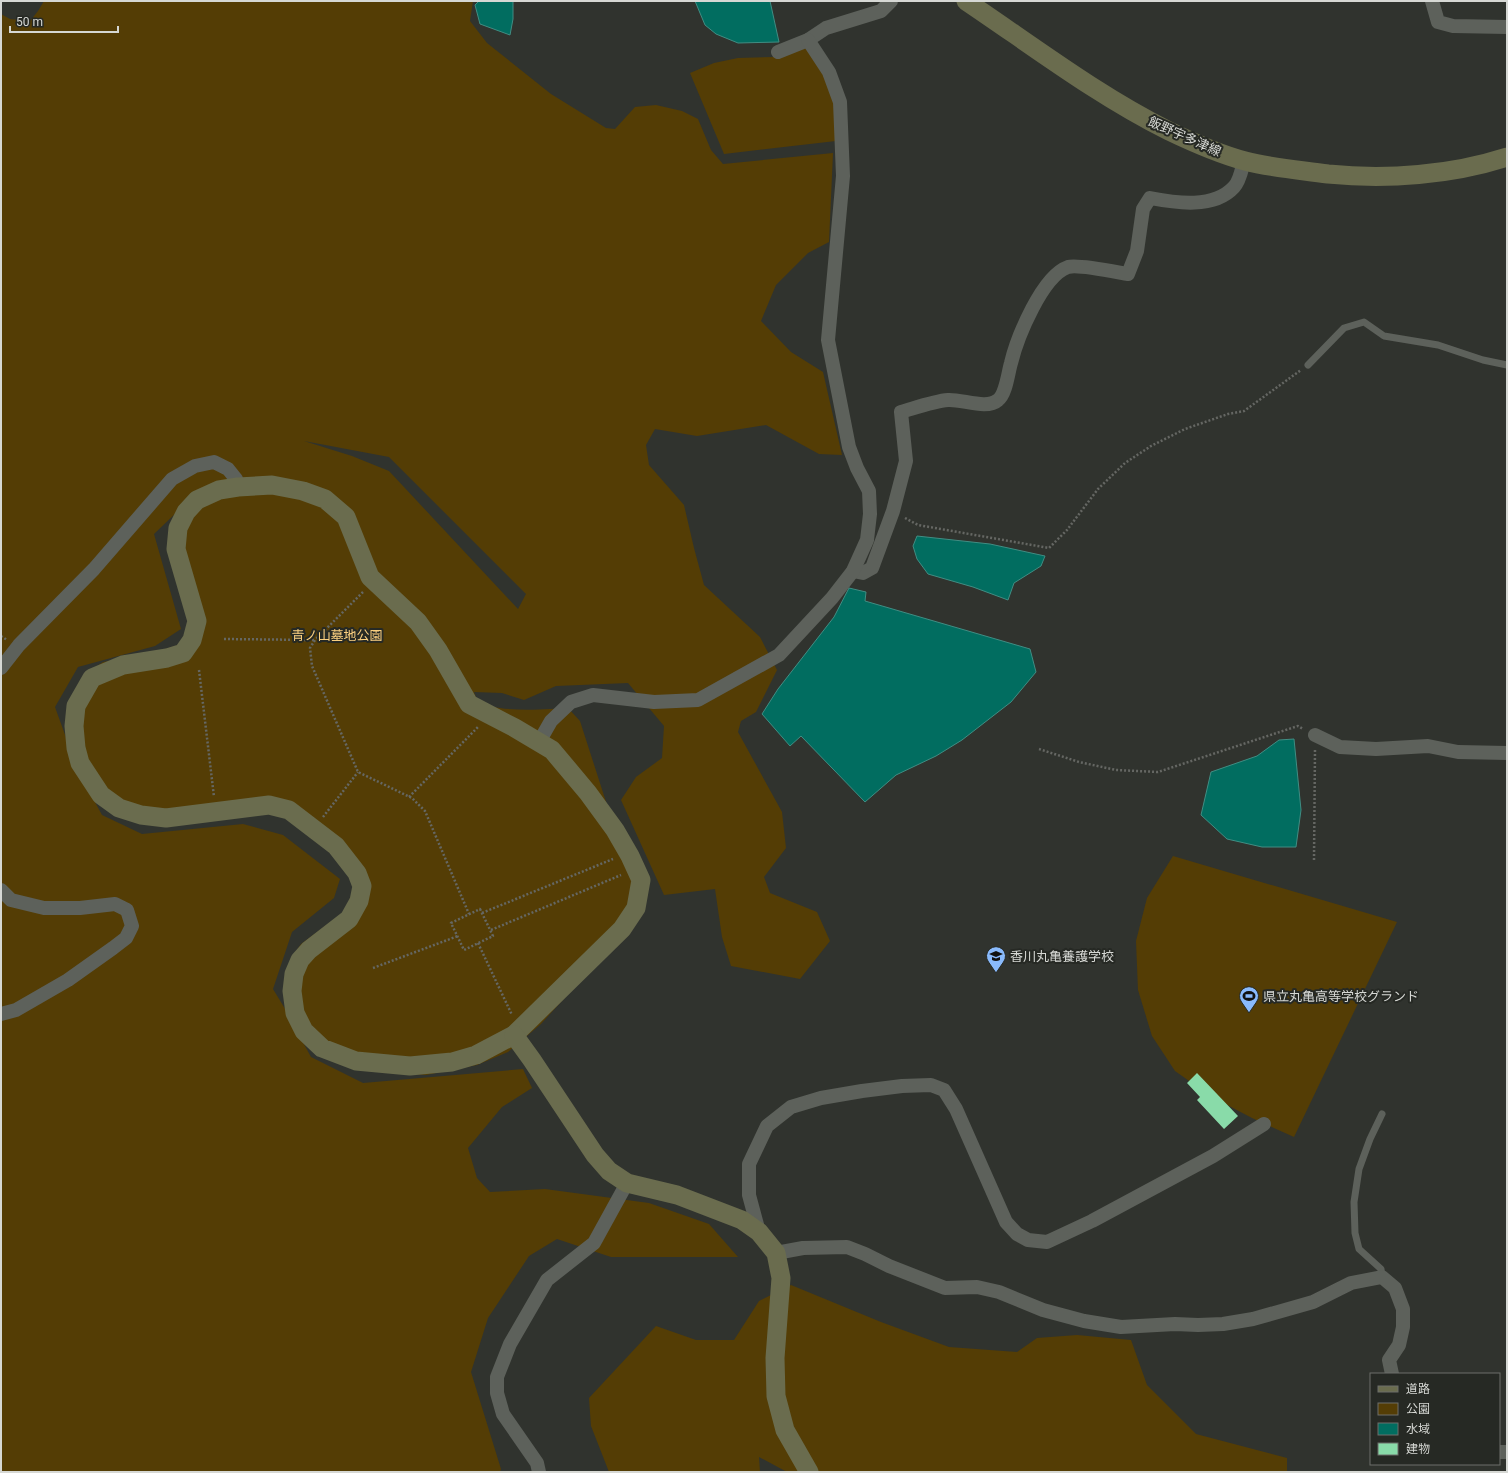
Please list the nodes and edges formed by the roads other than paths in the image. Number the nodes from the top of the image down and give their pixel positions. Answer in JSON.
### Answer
{"nodes":[{"id":1,"x":891,"y":1,"type":"edge"},
{"id":2,"x":966,"y":1,"type":"edge"},
{"id":3,"x":1432,"y":1,"type":"edge"},
{"id":4,"x":1507,"y":27,"type":"edge"},
{"id":5,"x":808,"y":40,"type":"junction"},
{"id":6,"x":778,"y":52,"type":"dead end"},
{"id":7,"x":1507,"y":157,"type":"edge"},
{"id":8,"x":1244,"y":161,"type":"junction"},
{"id":9,"x":1308,"y":365,"type":"road end"},
{"id":10,"x":1507,"y":365,"type":"edge"},
{"id":11,"x":238,"y":487,"type":"junction"},
{"id":12,"x":853,"y":572,"type":"junction"},
{"id":13,"x":1,"y":668,"type":"edge"},
{"id":14,"x":1315,"y":735,"type":"road end"},
{"id":15,"x":538,"y":742,"type":"junction"},
{"id":16,"x":1507,"y":754,"type":"edge"},
{"id":17,"x":1,"y":890,"type":"edge"},
{"id":18,"x":1,"y":1014,"type":"edge"},
{"id":19,"x":516,"y":1033,"type":"junction"},
{"id":20,"x":1382,"y":1114,"type":"dead end"},
{"id":21,"x":1264,"y":1124,"type":"dead end"},
{"id":22,"x":627,"y":1182,"type":"junction"},
{"id":23,"x":759,"y":1232,"type":"junction"},
{"id":24,"x":776,"y":1252,"type":"junction"},
{"id":25,"x":1382,"y":1277,"type":"junction"},
{"id":26,"x":1392,"y":1373,"type":"edge"},
{"id":27,"x":539,"y":1472,"type":"edge"},
{"id":28,"x":809,"y":1472,"type":"edge"}],
"edges":[{"from":1,"to":5,"type":"street"},
{"from":2,"to":8,"type":"street","name":"飯野宇多津線"},
{"from":3,"to":4,"type":"street"},
{"from":5,"to":6,"type":"street"},
{"from":5,"to":12,"type":"street"},
{"from":7,"to":8,"type":"street","name":"飯野宇多津線"},
{"from":8,"to":12,"type":"street"},
{"from":9,"to":10,"type":"lane"},
{"from":11,"to":13,"type":"street"},
{"from":11,"to":15,"type":"street"},
{"from":11,"to":19,"type":"street"},
{"from":12,"to":15,"type":"street"},
{"from":14,"to":16,"type":"street"},
{"from":15,"to":19,"type":"street"},
{"from":17,"to":18,"type":"street"},
{"from":19,"to":22,"type":"street"},
{"from":20,"to":25,"type":"lane"},
{"from":21,"to":23,"type":"street"},
{"from":22,"to":23,"type":"street"},
{"from":22,"to":27,"type":"street"},
{"from":23,"to":24,"type":"street"},
{"from":24,"to":25,"type":"street"},
{"from":24,"to":28,"type":"street"},
{"from":25,"to":26,"type":"street"}]}
